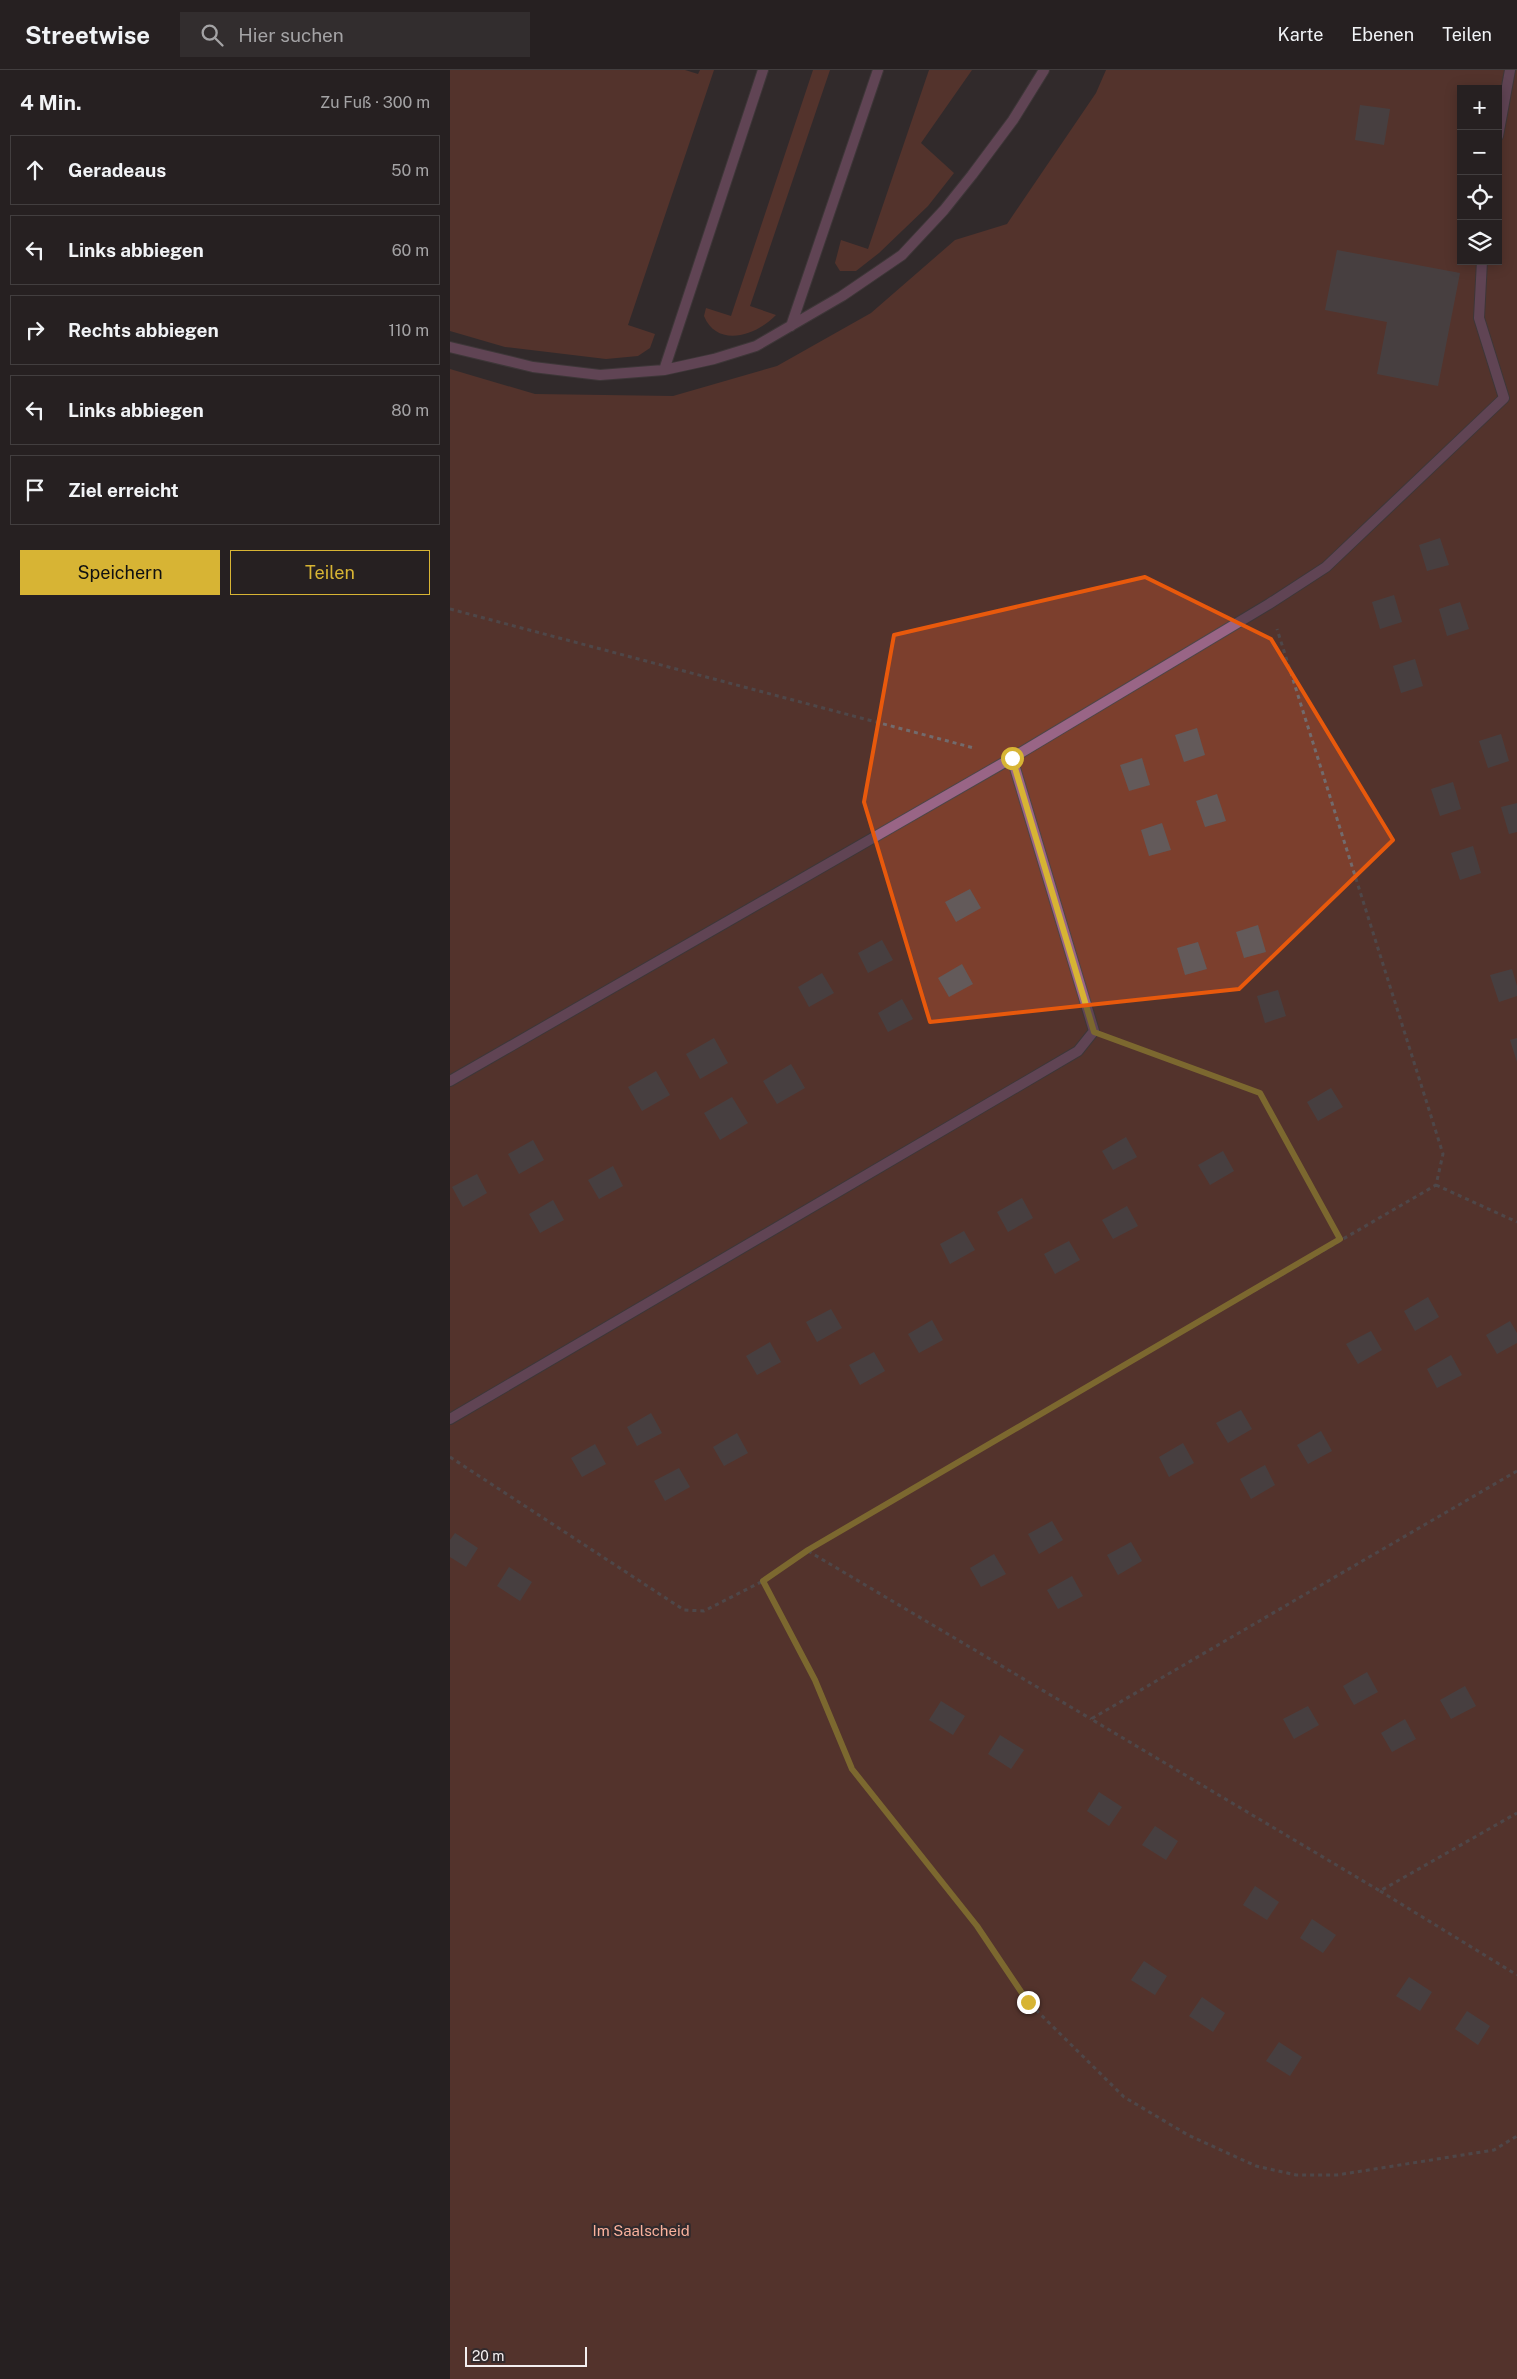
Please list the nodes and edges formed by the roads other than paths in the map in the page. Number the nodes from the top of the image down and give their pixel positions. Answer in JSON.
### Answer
{"nodes":[{"id":1,"x":763,"y":70,"type":"edge"},
{"id":2,"x":878,"y":70,"type":"edge"},
{"id":3,"x":1044,"y":70,"type":"edge"},
{"id":4,"x":1510,"y":70,"type":"edge"},
{"id":5,"x":1499,"y":130,"type":"edge"},
{"id":6,"x":1482,"y":265,"type":"edge"},
{"id":7,"x":791,"y":326,"type":"junction"},
{"id":8,"x":450,"y":347,"type":"edge"},
{"id":9,"x":664,"y":370,"type":"junction"},
{"id":10,"x":1012,"y":758,"type":"junction"},
{"id":11,"x":450,"y":1081,"type":"edge"},
{"id":12,"x":450,"y":1419,"type":"edge"}],
"edges":[{"from":1,"to":9,"type":"lane"},
{"from":2,"to":7,"type":"lane"},
{"from":3,"to":7,"type":"lane"},
{"from":4,"to":5,"type":"lane"},
{"from":6,"to":10,"type":"lane"},
{"from":7,"to":9,"type":"lane"},
{"from":8,"to":9,"type":"lane"},
{"from":10,"to":11,"type":"lane"},
{"from":10,"to":12,"type":"lane"}]}
